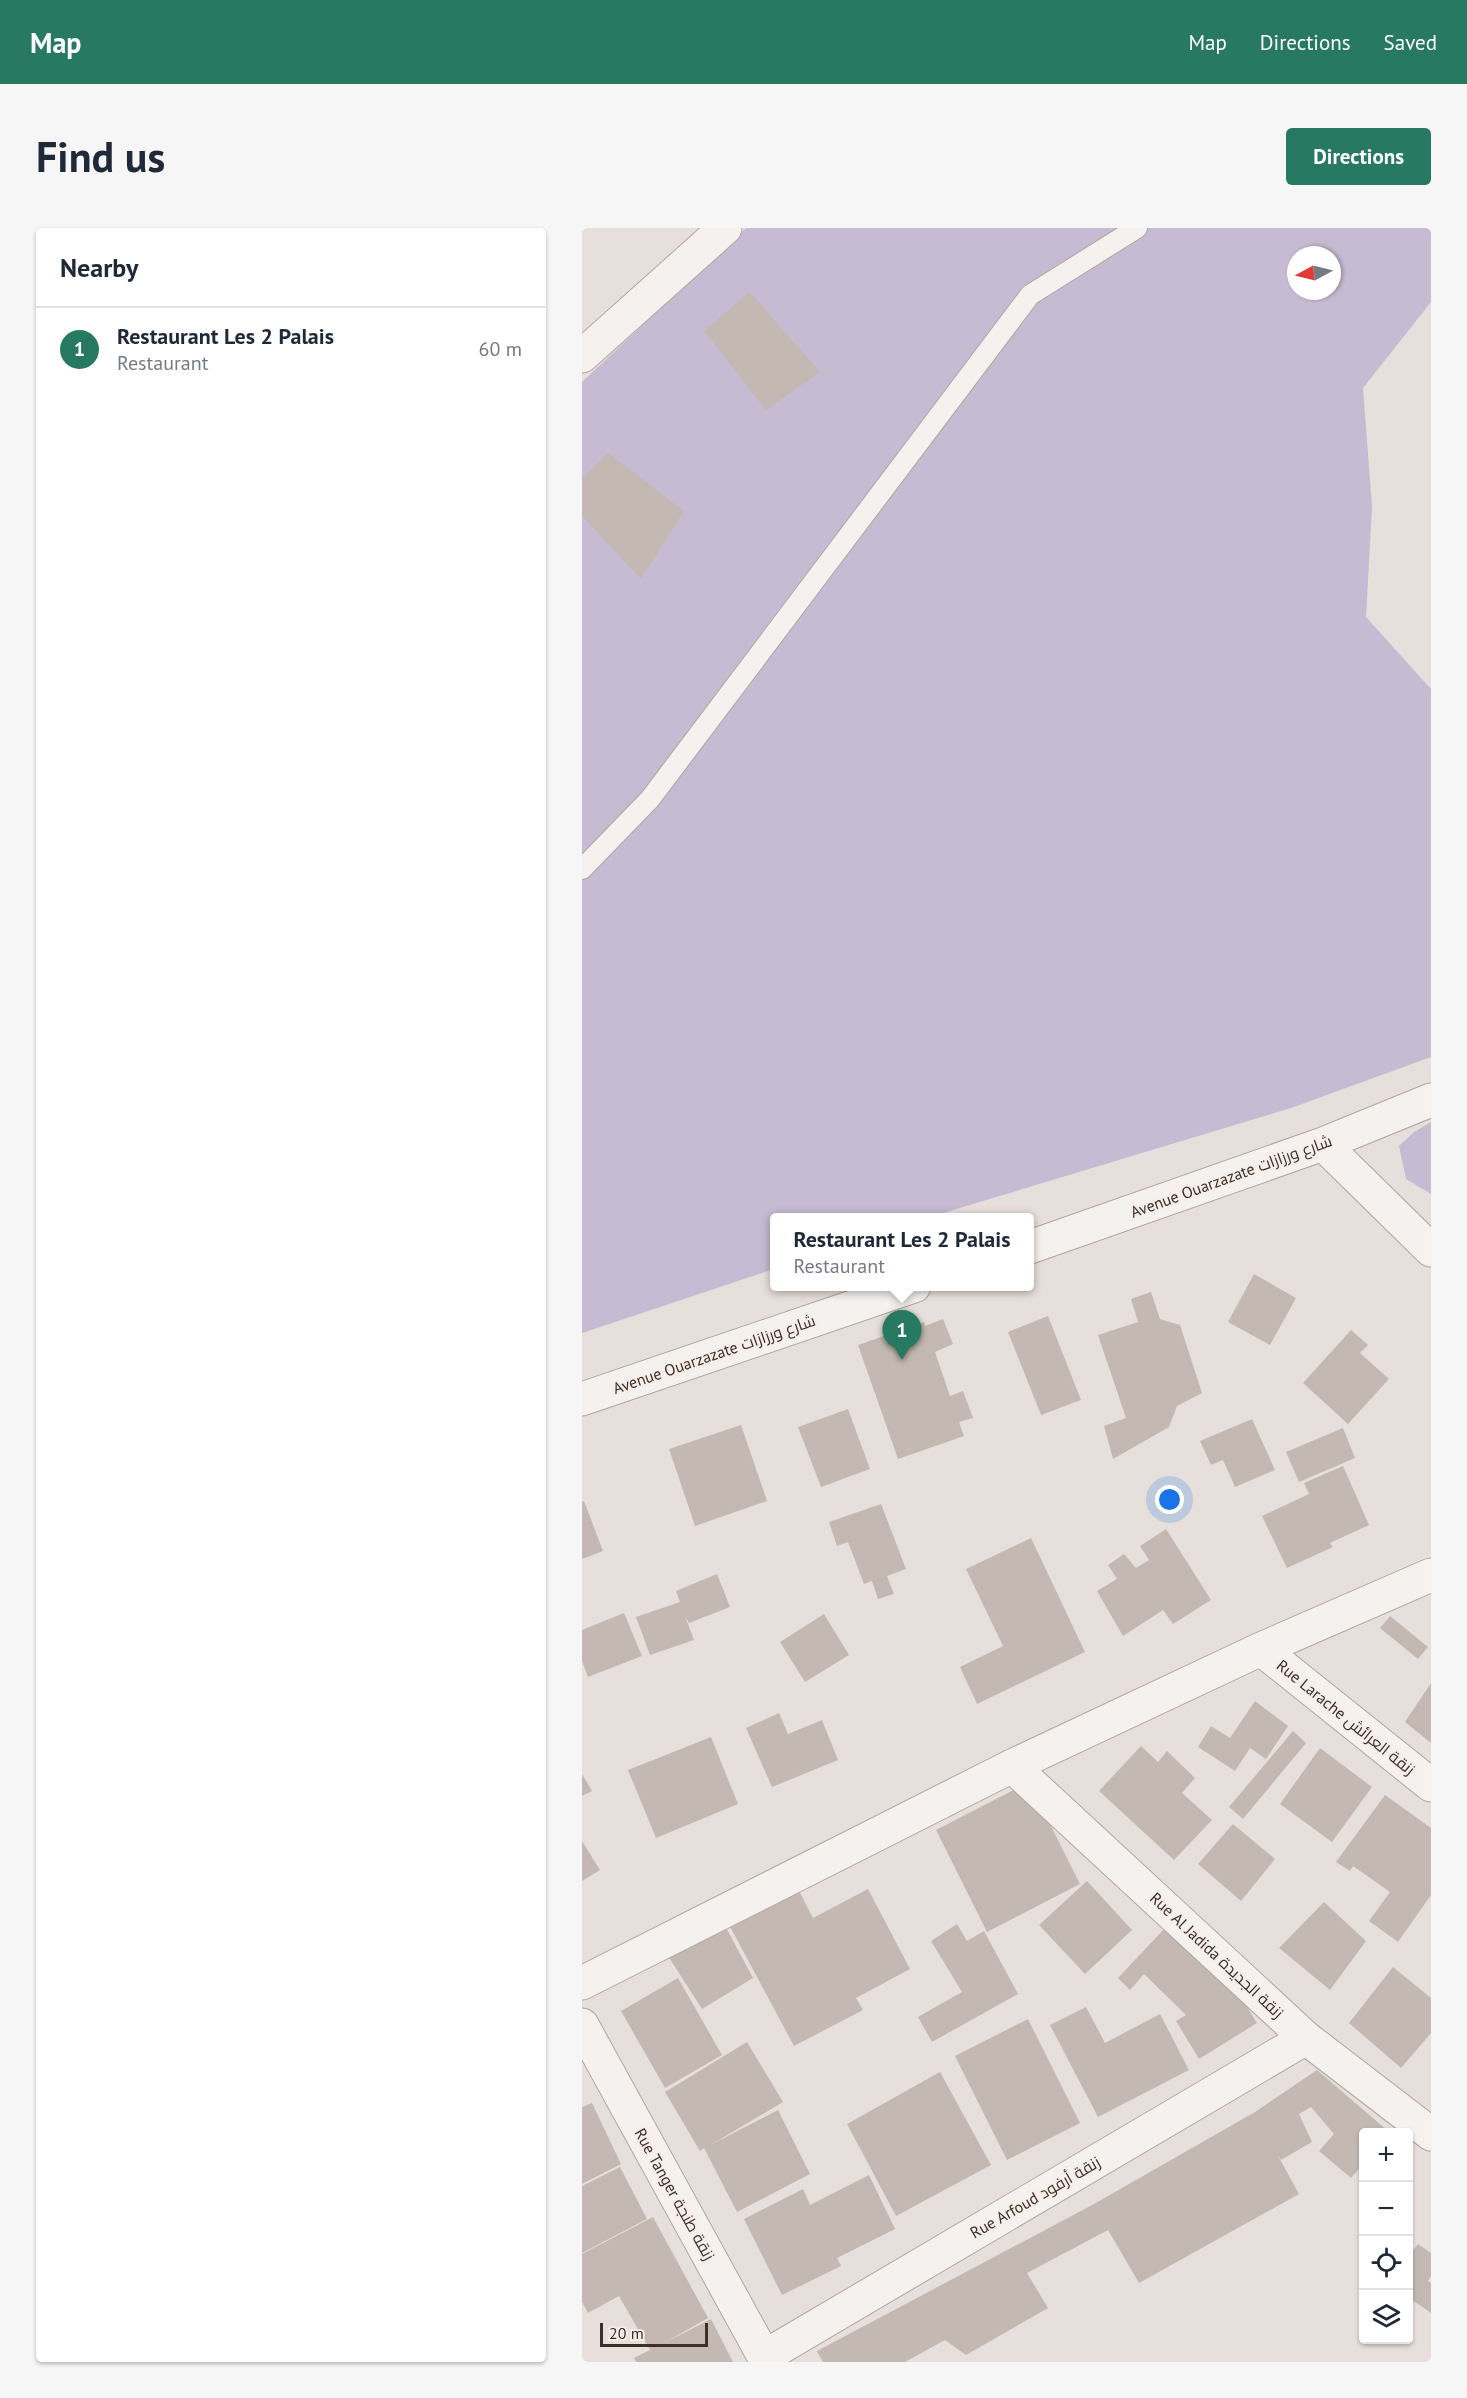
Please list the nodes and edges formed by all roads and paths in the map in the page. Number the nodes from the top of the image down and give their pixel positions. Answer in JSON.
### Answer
{"nodes":[{"id":1,"x":725,"y":228,"type":"edge"},
{"id":2,"x":1137,"y":228,"type":"edge"},
{"id":3,"x":582,"y":356,"type":"edge"},
{"id":4,"x":582,"y":869,"type":"edge"},
{"id":5,"x":1431,"y":1100,"type":"edge"},
{"id":6,"x":1323,"y":1144,"type":"junction"},
{"id":7,"x":1034,"y":1245,"type":"edge"},
{"id":8,"x":1431,"y":1250,"type":"edge"},
{"id":9,"x":902,"y":1291,"type":"edge"},
{"id":10,"x":582,"y":1399,"type":"edge"},
{"id":11,"x":1431,"y":1575,"type":"edge"},
{"id":12,"x":1261,"y":1650,"type":"junction"},
{"id":13,"x":1012,"y":1766,"type":"junction"},
{"id":14,"x":1431,"y":1785,"type":"edge"},
{"id":15,"x":582,"y":1983,"type":"edge"},
{"id":16,"x":582,"y":2025,"type":"edge"},
{"id":17,"x":1306,"y":2038,"type":"junction"},
{"id":18,"x":1431,"y":2134,"type":"edge"},
{"id":19,"x":766,"y":2359,"type":"edge"}],
"edges":[{"from":1,"to":3,"type":"street"},
{"from":2,"to":4,"type":"lane"},
{"from":5,"to":6,"type":"street","name":"Avenue Ouarzazate شارع ورزازات"},
{"from":6,"to":7,"type":"street","name":"Avenue Ouarzazate شارع ورزازات"},
{"from":6,"to":8,"type":"street"},
{"from":9,"to":10,"type":"street","name":"Avenue Ouarzazate شارع ورزازات"},
{"from":11,"to":12,"type":"street"},
{"from":12,"to":13,"type":"street"},
{"from":12,"to":14,"type":"street","name":"Rue Larache زنقة العرائش"},
{"from":13,"to":15,"type":"street"},
{"from":13,"to":17,"type":"street","name":"Rue Al Jadida زنقة الجديدة"},
{"from":16,"to":19,"type":"street","name":"Rue Tanger زنقة طنجة"},
{"from":17,"to":18,"type":"street","name":"Rue Al Jadida زنقة الجديدة"},
{"from":17,"to":19,"type":"street","name":"Rue Arfoud زنقة أرفود"}]}
